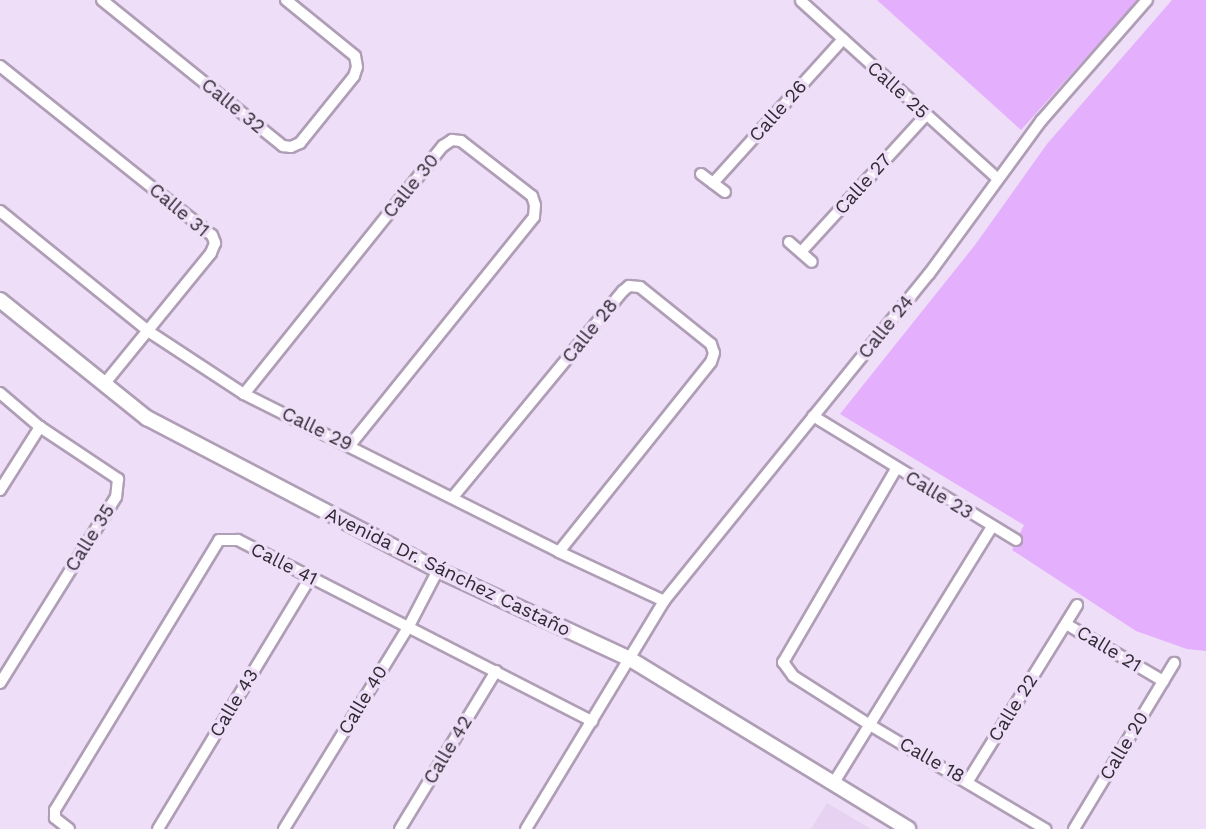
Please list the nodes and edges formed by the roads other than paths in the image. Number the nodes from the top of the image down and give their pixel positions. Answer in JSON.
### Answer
{"nodes":[{"id":1,"x":102,"y":0,"type":"edge"},
{"id":2,"x":286,"y":0,"type":"edge"},
{"id":3,"x":1147,"y":0,"type":"edge"},
{"id":4,"x":801,"y":1,"type":"edge"},
{"id":5,"x":843,"y":39,"type":"junction"},
{"id":6,"x":0,"y":66,"type":"edge"},
{"id":7,"x":925,"y":116,"type":"junction"},
{"id":8,"x":701,"y":174,"type":"dead end"},
{"id":9,"x":997,"y":178,"type":"junction"},
{"id":10,"x":713,"y":183,"type":"junction"},
{"id":11,"x":725,"y":192,"type":"dead end"},
{"id":12,"x":0,"y":211,"type":"edge"},
{"id":13,"x":789,"y":242,"type":"dead end"},
{"id":14,"x":801,"y":252,"type":"junction"},
{"id":15,"x":812,"y":262,"type":"dead end"},
{"id":16,"x":1,"y":303,"type":"edge"},
{"id":17,"x":148,"y":331,"type":"junction"},
{"id":18,"x":104,"y":384,"type":"junction"},
{"id":19,"x":0,"y":393,"type":"edge"},
{"id":20,"x":244,"y":394,"type":"junction"},
{"id":21,"x":813,"y":416,"type":"junction"},
{"id":22,"x":40,"y":427,"type":"junction"},
{"id":23,"x":351,"y":445,"type":"junction"},
{"id":24,"x":897,"y":469,"type":"junction"},
{"id":25,"x":0,"y":490,"type":"edge"},
{"id":26,"x":453,"y":497,"type":"junction"},
{"id":27,"x":992,"y":527,"type":"junction"},
{"id":28,"x":1016,"y":540,"type":"dead end"},
{"id":29,"x":559,"y":552,"type":"junction"},
{"id":30,"x":438,"y":570,"type":"junction"},
{"id":31,"x":310,"y":578,"type":"junction"},
{"id":32,"x":664,"y":601,"type":"junction"},
{"id":33,"x":1077,"y":605,"type":"dead end"},
{"id":34,"x":1066,"y":624,"type":"junction"},
{"id":35,"x":408,"y":626,"type":"junction"},
{"id":36,"x":1058,"y":634,"type":"joint"},
{"id":37,"x":630,"y":659,"type":"junction"},
{"id":38,"x":1174,"y":663,"type":"dead end"},
{"id":39,"x":496,"y":671,"type":"junction"},
{"id":40,"x":1163,"y":681,"type":"junction"},
{"id":41,"x":0,"y":683,"type":"edge"},
{"id":42,"x":818,"y":692,"type":"joint"},
{"id":43,"x":592,"y":721,"type":"junction"},
{"id":44,"x":870,"y":725,"type":"junction"},
{"id":45,"x":968,"y":781,"type":"junction"},
{"id":46,"x":833,"y":783,"type":"junction"},
{"id":47,"x":69,"y":829,"type":"edge"},
{"id":48,"x":158,"y":829,"type":"edge"},
{"id":49,"x":284,"y":829,"type":"edge"},
{"id":50,"x":400,"y":829,"type":"edge"},
{"id":51,"x":526,"y":829,"type":"edge"},
{"id":52,"x":908,"y":829,"type":"edge"},
{"id":53,"x":1045,"y":829,"type":"edge"},
{"id":54,"x":1074,"y":829,"type":"edge"}],
"edges":[{"from":1,"to":2,"type":"street","name":"Calle 32"},
{"from":3,"to":9,"type":"street","name":"Calle 24"},
{"from":4,"to":5,"type":"street","name":"Calle 25"},
{"from":5,"to":7,"type":"street","name":"Calle 25"},
{"from":5,"to":10,"type":"street","name":"Calle 26"},
{"from":6,"to":17,"type":"street","name":"Calle 31"},
{"from":7,"to":9,"type":"street","name":"Calle 25"},
{"from":7,"to":14,"type":"street","name":"Calle 27"},
{"from":8,"to":10,"type":"street"},
{"from":9,"to":21,"type":"street","name":"Calle 24"},
{"from":10,"to":11,"type":"street"},
{"from":12,"to":17,"type":"street","name":"Calle 29"},
{"from":13,"to":14,"type":"street"},
{"from":14,"to":15,"type":"street"},
{"from":16,"to":18,"type":"street","name":"Avenida Dr. Sánchez Castaño"},
{"from":17,"to":18,"type":"street","name":"Calle 31"},
{"from":17,"to":20,"type":"street","name":"Calle 29"},
{"from":18,"to":30,"type":"street","name":"Avenida Dr. Sánchez Castaño"},
{"from":19,"to":22,"type":"street","name":"Calle 35"},
{"from":20,"to":23,"type":"street","name":"Calle 29"},
{"from":20,"to":23,"type":"street","name":"Calle 30"},
{"from":21,"to":24,"type":"street"},
{"from":21,"to":32,"type":"street","name":"Calle 24"},
{"from":22,"to":25,"type":"street"},
{"from":22,"to":41,"type":"street","name":"Calle 35"},
{"from":23,"to":26,"type":"street","name":"Calle 29"},
{"from":24,"to":27,"type":"street","name":"Calle 23"},
{"from":24,"to":42,"type":"street","name":"Calle 23"},
{"from":26,"to":29,"type":"street","name":"Calle 29"},
{"from":26,"to":29,"type":"street","name":"Calle 28"},
{"from":27,"to":28,"type":"street"},
{"from":27,"to":44,"type":"street","name":"Calle 23"},
{"from":29,"to":32,"type":"street","name":"Calle 29"},
{"from":30,"to":35,"type":"street","name":"Calle 40"},
{"from":30,"to":37,"type":"street","name":"Avenida Dr. Sánchez Castaño"},
{"from":31,"to":35,"type":"street","name":"Calle 41"},
{"from":31,"to":47,"type":"street","name":"Calle 41"},
{"from":31,"to":48,"type":"street","name":"Calle 43"},
{"from":32,"to":37,"type":"street","name":"Calle 24"},
{"from":33,"to":34,"type":"street"},
{"from":34,"to":36,"type":"street","name":"Calle 21"},
{"from":34,"to":40,"type":"street","name":"Calle 21"},
{"from":35,"to":39,"type":"street","name":"Calle 41"},
{"from":35,"to":49,"type":"street","name":"Calle 40"},
{"from":36,"to":45,"type":"street","name":"Calle 22"},
{"from":37,"to":43,"type":"street","name":"Calle 24"},
{"from":37,"to":46,"type":"street","name":"Avenida Dr. Sánchez Castaño"},
{"from":38,"to":40,"type":"street","name":"Calle 20"},
{"from":39,"to":43,"type":"street","name":"Calle 41"},
{"from":39,"to":50,"type":"street","name":"Calle 42"},
{"from":40,"to":54,"type":"street","name":"Calle 20"},
{"from":42,"to":44,"type":"street","name":"Calle 18"},
{"from":43,"to":51,"type":"street","name":"Calle 24"},
{"from":44,"to":45,"type":"street","name":"Calle 18"},
{"from":44,"to":46,"type":"street","name":"Calle 23"},
{"from":45,"to":53,"type":"street","name":"Calle 18"},
{"from":46,"to":52,"type":"street","name":"Avenida Dr. Sánchez Castaño"}]}
